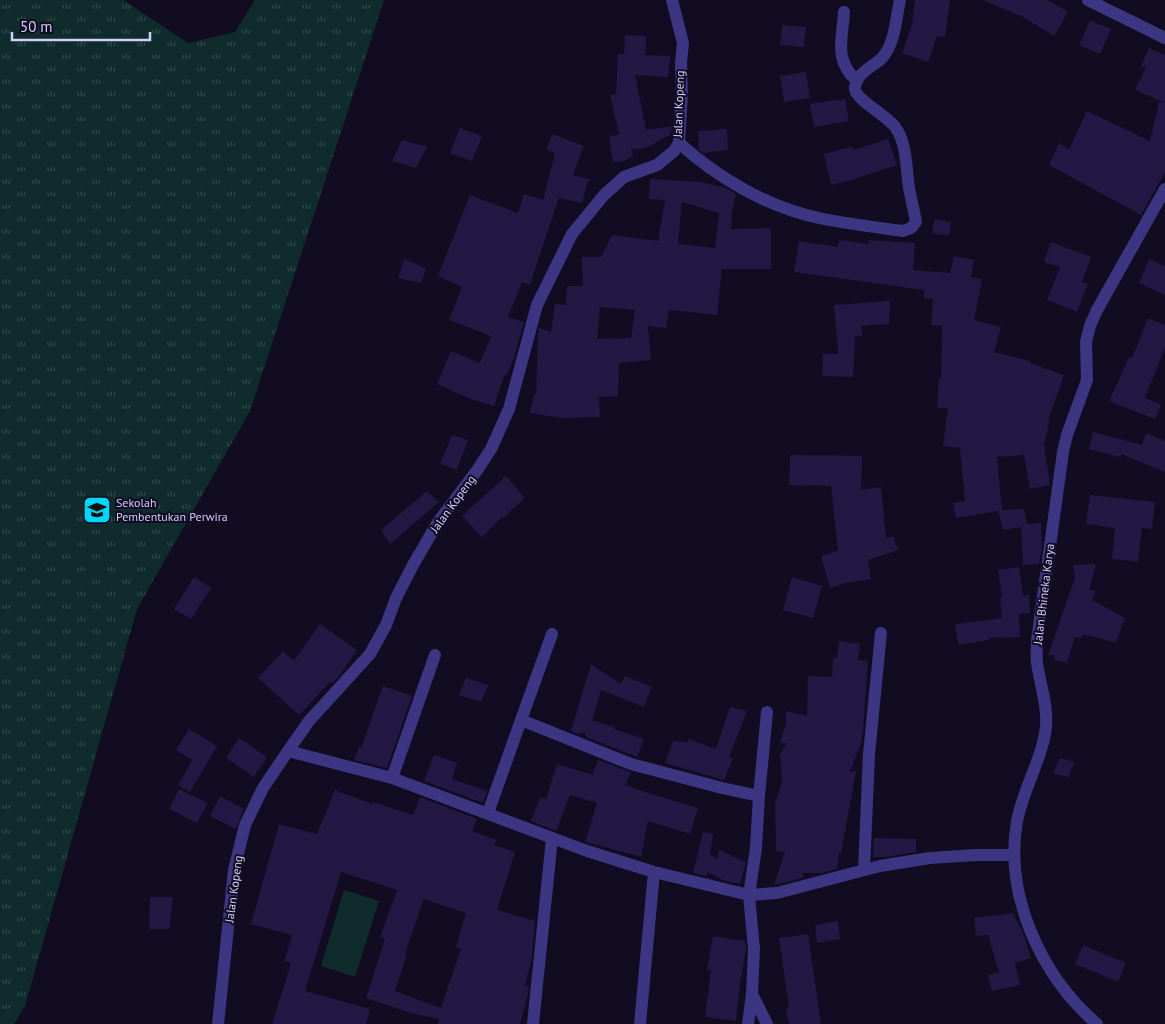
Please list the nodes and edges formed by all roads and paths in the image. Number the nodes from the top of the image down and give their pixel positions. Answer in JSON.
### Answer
{"nodes":[{"id":1,"x":672,"y":0,"type":"edge"},
{"id":2,"x":900,"y":0,"type":"edge"},
{"id":3,"x":1088,"y":0,"type":"edge"},
{"id":4,"x":844,"y":12,"type":"dead end"},
{"id":5,"x":1165,"y":38,"type":"edge"},
{"id":6,"x":857,"y":81,"type":"junction"},
{"id":7,"x":678,"y":143,"type":"junction"},
{"id":8,"x":1165,"y":189,"type":"edge"},
{"id":9,"x":552,"y":634,"type":"dead end"},
{"id":10,"x":880,"y":634,"type":"dead end"},
{"id":11,"x":435,"y":655,"type":"dead end"},
{"id":12,"x":767,"y":712,"type":"dead end"},
{"id":13,"x":521,"y":720,"type":"junction"},
{"id":14,"x":288,"y":750,"type":"junction"},
{"id":15,"x":392,"y":778,"type":"junction"},
{"id":16,"x":759,"y":796,"type":"junction"},
{"id":17,"x":488,"y":813,"type":"junction"},
{"id":18,"x":552,"y":838,"type":"junction"},
{"id":19,"x":1013,"y":855,"type":"junction"},
{"id":20,"x":864,"y":870,"type":"junction"},
{"id":21,"x":654,"y":872,"type":"junction"},
{"id":22,"x":749,"y":894,"type":"junction"},
{"id":23,"x":752,"y":994,"type":"junction"},
{"id":24,"x":218,"y":1024,"type":"edge"},
{"id":25,"x":533,"y":1024,"type":"edge"},
{"id":26,"x":640,"y":1024,"type":"edge"},
{"id":27,"x":748,"y":1024,"type":"edge"},
{"id":28,"x":767,"y":1024,"type":"edge"},
{"id":29,"x":1098,"y":1024,"type":"edge"}],
"edges":[{"from":1,"to":7,"type":"street","name":"Jalan Kopeng"},
{"from":2,"to":6,"type":"street"},
{"from":3,"to":5,"type":"street"},
{"from":4,"to":6,"type":"street"},
{"from":6,"to":7,"type":"street"},
{"from":7,"to":14,"type":"street","name":"Jalan Kopeng"},
{"from":8,"to":19,"type":"street","name":"Jalan Bhineka Karya"},
{"from":9,"to":13,"type":"street"},
{"from":10,"to":20,"type":"street"},
{"from":11,"to":15,"type":"street"},
{"from":12,"to":16,"type":"street"},
{"from":13,"to":16,"type":"street"},
{"from":13,"to":17,"type":"street"},
{"from":14,"to":15,"type":"street"},
{"from":14,"to":24,"type":"street","name":"Jalan Kopeng"},
{"from":15,"to":17,"type":"street"},
{"from":16,"to":22,"type":"street"},
{"from":17,"to":18,"type":"street"},
{"from":18,"to":21,"type":"street"},
{"from":18,"to":25,"type":"street"},
{"from":19,"to":20,"type":"street"},
{"from":19,"to":29,"type":"street","name":"Jalan Bhineka Karya"},
{"from":20,"to":22,"type":"street"},
{"from":21,"to":22,"type":"street"},
{"from":21,"to":26,"type":"street"},
{"from":22,"to":23,"type":"street"},
{"from":23,"to":27,"type":"street"},
{"from":23,"to":28,"type":"street"}]}
